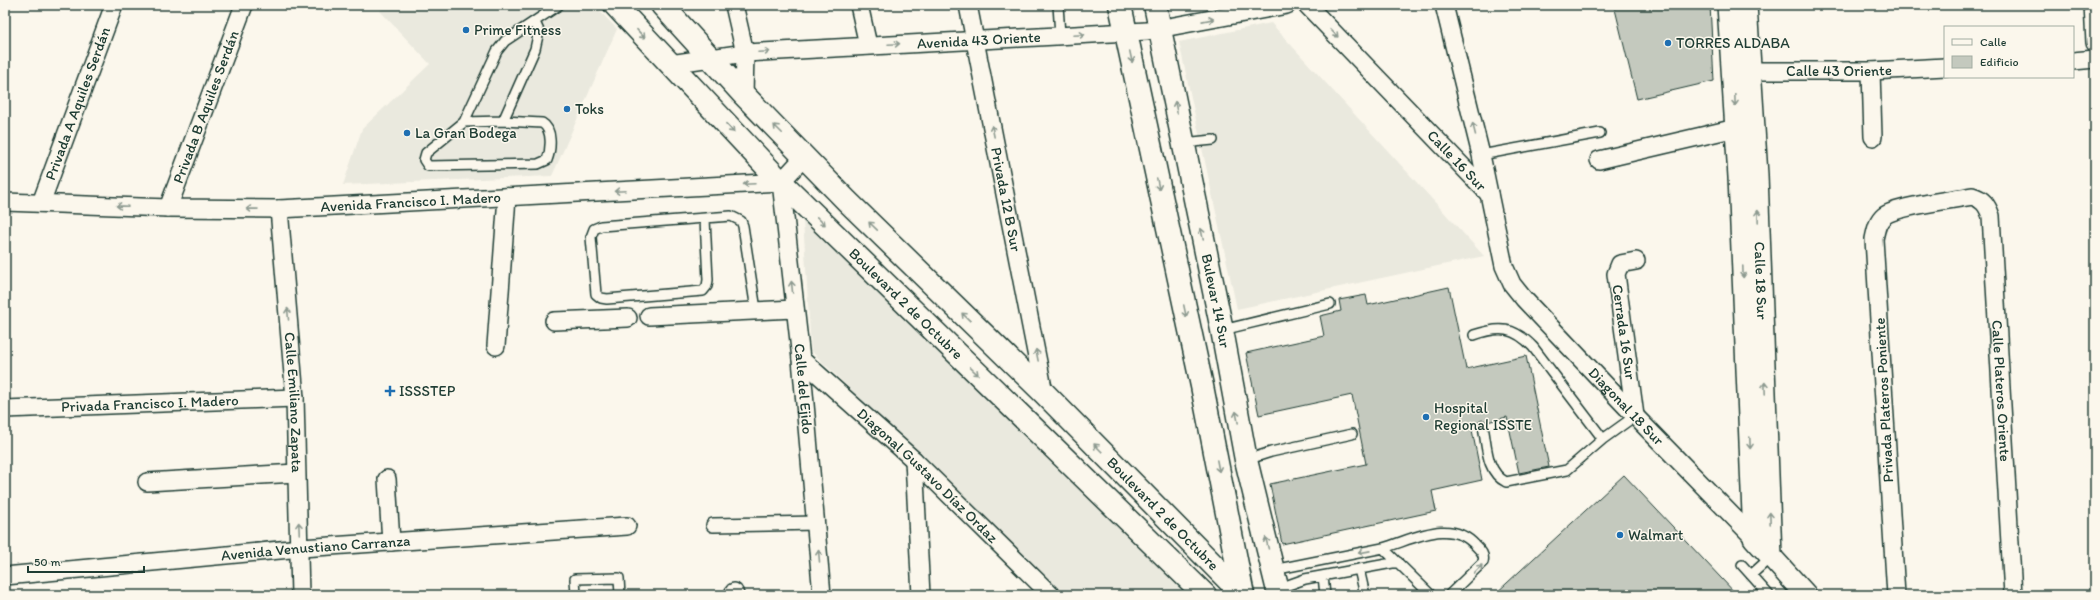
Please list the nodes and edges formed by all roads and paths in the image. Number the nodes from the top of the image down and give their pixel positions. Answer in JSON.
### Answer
{"nodes":[{"id":1,"x":114,"y":5,"type":"edge"},
{"id":2,"x":244,"y":5,"type":"edge"},
{"id":3,"x":559,"y":5,"type":"edge"},
{"id":4,"x":615,"y":5,"type":"edge"},
{"id":5,"x":662,"y":5,"type":"edge"},
{"id":6,"x":734,"y":5,"type":"edge"},
{"id":7,"x":859,"y":5,"type":"edge"},
{"id":8,"x":968,"y":5,"type":"edge"},
{"id":9,"x":1058,"y":5,"type":"edge"},
{"id":10,"x":1120,"y":5,"type":"edge"},
{"id":11,"x":1155,"y":5,"type":"edge"},
{"id":12,"x":1287,"y":5,"type":"edge"},
{"id":13,"x":1307,"y":5,"type":"edge"},
{"id":14,"x":1444,"y":5,"type":"edge"},
{"id":15,"x":1728,"y":5,"type":"edge"},
{"id":16,"x":1746,"y":5,"type":"edge"},
{"id":17,"x":2093,"y":5,"type":"edge"},
{"id":18,"x":536,"y":22,"type":"junction"},
{"id":19,"x":1160,"y":29,"type":"junction"},
{"id":20,"x":1126,"y":32,"type":"junction"},
{"id":21,"x":1060,"y":35,"type":"junction"},
{"id":22,"x":975,"y":40,"type":"junction"},
{"id":23,"x":2095,"y":43,"type":"edge"},
{"id":24,"x":868,"y":45,"type":"junction"},
{"id":25,"x":745,"y":53,"type":"junction"},
{"id":26,"x":709,"y":58,"type":"junction"},
{"id":27,"x":2095,"y":59,"type":"edge"},
{"id":28,"x":2074,"y":61,"type":"edge"},
{"id":29,"x":670,"y":64,"type":"junction"},
{"id":30,"x":1944,"y":67,"type":"edge"},
{"id":31,"x":1871,"y":71,"type":"junction"},
{"id":32,"x":1742,"y":72,"type":"junction"},
{"id":33,"x":744,"y":95,"type":"junction"},
{"id":34,"x":503,"y":121,"type":"junction"},
{"id":35,"x":464,"y":122,"type":"junction"},
{"id":36,"x":1736,"y":128,"type":"junction"},
{"id":37,"x":1600,"y":133,"type":"dead end"},
{"id":38,"x":1873,"y":137,"type":"dead end"},
{"id":39,"x":1213,"y":140,"type":"dead end"},
{"id":40,"x":1183,"y":143,"type":"junction"},
{"id":41,"x":1481,"y":155,"type":"junction"},
{"id":42,"x":805,"y":156,"type":"junction"},
{"id":43,"x":1600,"y":160,"type":"dead end"},
{"id":44,"x":1748,"y":176,"type":"junction"},
{"id":45,"x":781,"y":182,"type":"junction"},
{"id":46,"x":1489,"y":194,"type":"junction"},
{"id":47,"x":507,"y":197,"type":"junction"},
{"id":48,"x":5,"y":202,"type":"edge"},
{"id":49,"x":42,"y":203,"type":"junction"},
{"id":50,"x":168,"y":208,"type":"junction"},
{"id":51,"x":279,"y":209,"type":"junction"},
{"id":52,"x":1891,"y":212,"type":"joint"},
{"id":53,"x":705,"y":219,"type":"junction"},
{"id":54,"x":1636,"y":261,"type":"dead end"},
{"id":55,"x":1330,"y":304,"type":"dead end"},
{"id":56,"x":795,"y":309,"type":"junction"},
{"id":57,"x":756,"y":310,"type":"junction"},
{"id":58,"x":649,"y":316,"type":"dead end"},
{"id":59,"x":628,"y":318,"type":"dead end"},
{"id":60,"x":554,"y":321,"type":"dead end"},
{"id":61,"x":1222,"y":330,"type":"junction"},
{"id":62,"x":1474,"y":335,"type":"dead end"},
{"id":63,"x":496,"y":346,"type":"dead end"},
{"id":64,"x":801,"y":359,"type":"junction"},
{"id":65,"x":1044,"y":393,"type":"junction"},
{"id":66,"x":295,"y":398,"type":"junction"},
{"id":67,"x":5,"y":409,"type":"edge"},
{"id":68,"x":1635,"y":416,"type":"junction"},
{"id":69,"x":1482,"y":426,"type":"dead end"},
{"id":70,"x":1352,"y":434,"type":"dead end"},
{"id":71,"x":1603,"y":439,"type":"junction"},
{"id":72,"x":914,"y":460,"type":"junction"},
{"id":73,"x":1246,"y":460,"type":"junction"},
{"id":74,"x":296,"y":473,"type":"junction"},
{"id":75,"x":387,"y":479,"type":"dead end"},
{"id":76,"x":146,"y":482,"type":"dead end"},
{"id":77,"x":816,"y":523,"type":"junction"},
{"id":78,"x":713,"y":525,"type":"dead end"},
{"id":79,"x":627,"y":526,"type":"dead end"},
{"id":80,"x":1754,"y":538,"type":"junction"},
{"id":81,"x":391,"y":542,"type":"junction"},
{"id":82,"x":300,"y":548,"type":"junction"},
{"id":83,"x":1383,"y":548,"type":"junction"},
{"id":84,"x":1771,"y":556,"type":"junction"},
{"id":85,"x":1398,"y":562,"type":"junction"},
{"id":86,"x":1742,"y":565,"type":"dead end"},
{"id":87,"x":1359,"y":569,"type":"junction"},
{"id":88,"x":1751,"y":575,"type":"junction"},
{"id":89,"x":5,"y":576,"type":"edge"},
{"id":90,"x":1323,"y":576,"type":"junction"},
{"id":91,"x":1277,"y":584,"type":"edge"},
{"id":92,"x":300,"y":595,"type":"edge"},
{"id":93,"x":576,"y":595,"type":"edge"},
{"id":94,"x":620,"y":595,"type":"edge"},
{"id":95,"x":822,"y":595,"type":"edge"},
{"id":96,"x":921,"y":595,"type":"edge"},
{"id":97,"x":1051,"y":595,"type":"edge"},
{"id":98,"x":1205,"y":595,"type":"edge"},
{"id":99,"x":1243,"y":595,"type":"edge"},
{"id":100,"x":1325,"y":595,"type":"edge"},
{"id":101,"x":1365,"y":595,"type":"edge"},
{"id":102,"x":1431,"y":595,"type":"edge"},
{"id":103,"x":1449,"y":595,"type":"edge"},
{"id":104,"x":1769,"y":595,"type":"edge"},
{"id":105,"x":1806,"y":595,"type":"edge"},
{"id":106,"x":1896,"y":595,"type":"edge"},
{"id":107,"x":2013,"y":595,"type":"edge"}],
"edges":[{"from":1,"to":49,"type":"street","name":"Privada A Aquiles Serdán"},
{"from":2,"to":50,"type":"street","name":"Privada B Aquiles Serdán"},
{"from":3,"to":18,"type":"lane"},
{"from":4,"to":29,"type":"main road","name":"Boulevard 2 de Octubre","one_way":true},
{"from":5,"to":26,"type":"main road","name":"Boulevard 2 de Octubre"},
{"from":6,"to":25,"type":"street"},
{"from":7,"to":24,"type":"street"},
{"from":8,"to":22,"type":"street","name":"Privada 12 B Sur"},
{"from":9,"to":21,"type":"lane"},
{"from":10,"to":20,"type":"main road","name":"Bulevar 14 Sur"},
{"from":11,"to":19,"type":"main road","name":"Bulevar 14 Sur"},
{"from":19,"to":12,"type":"street","name":"Avenida 43 Oriente","one_way":true},
{"from":13,"to":46,"type":"street","name":"Calle 16 Sur","one_way":true},
{"from":41,"to":14,"type":"street","name":"Calle 16 Sur","one_way":true},
{"from":15,"to":32,"type":"street","name":"Calle 18 Sur"},
{"from":16,"to":32,"type":"street","name":"Calle 18 Sur"},
{"from":17,"to":23,"type":"street"},
{"from":18,"to":34,"type":"lane"},
{"from":18,"to":35,"type":"lane"},
{"from":19,"to":20,"type":"street","name":"Avenida 43 Oriente"},
{"from":40,"to":19,"type":"main road","name":"Bulevar 14 Sur","one_way":true},
{"from":21,"to":20,"type":"street","name":"Avenida 43 Oriente","one_way":true},
{"from":20,"to":99,"type":"main road","name":"Bulevar 14 Sur","one_way":true},
{"from":21,"to":22,"type":"street","name":"Avenida 43 Oriente"},
{"from":24,"to":22,"type":"street","name":"Avenida 43 Oriente","one_way":true},
{"from":65,"to":22,"type":"street","name":"Privada 12 B Sur","one_way":true},
{"from":25,"to":24,"type":"street","name":"Avenida 43 Oriente","one_way":true},
{"from":25,"to":26,"type":"street","name":"Avenida 43 Oriente"},
{"from":25,"to":33,"type":"street"},
{"from":26,"to":29,"type":"street","name":"Avenida 43 Oriente"},
{"from":26,"to":33,"type":"main road","name":"Boulevard 2 de Octubre"},
{"from":27,"to":28,"type":"street"},
{"from":29,"to":45,"type":"main road","name":"Boulevard 2 de Octubre","one_way":true},
{"from":30,"to":31,"type":"street","name":"Calle 43 Oriente"},
{"from":31,"to":32,"type":"street","name":"Calle 43 Oriente"},
{"from":31,"to":38,"type":"street"},
{"from":32,"to":36,"type":"street","name":"Calle 18 Sur","one_way":true},
{"from":32,"to":44,"type":"street","name":"Calle 18 Sur"},
{"from":42,"to":33,"type":"main road","name":"Boulevard 2 de Octubre","one_way":true},
{"from":34,"to":35,"type":"lane"},
{"from":34,"to":35,"type":"lane"},
{"from":36,"to":43,"type":"street"},
{"from":36,"to":44,"type":"street","name":"Calle 18 Sur"},
{"from":37,"to":41,"type":"lane"},
{"from":39,"to":40,"type":"lane"},
{"from":61,"to":40,"type":"main road","name":"Bulevar 14 Sur","one_way":true},
{"from":41,"to":46,"type":"street","name":"Calle 16 Sur"},
{"from":42,"to":45,"type":"street"},
{"from":65,"to":42,"type":"main road","name":"Boulevard 2 de Octubre","one_way":true},
{"from":44,"to":80,"type":"street","name":"Calle 18 Sur","one_way":true},
{"from":84,"to":44,"type":"street","name":"Calle 18 Sur","one_way":true},
{"from":45,"to":47,"type":"street","name":"Avenida Francisco I. Madero","one_way":true},
{"from":56,"to":45,"type":"street","name":"Calle del Ejido","one_way":true},
{"from":45,"to":98,"type":"main road","name":"Boulevard 2 de Octubre","one_way":true},
{"from":46,"to":68,"type":"street","name":"Diagonal 18 Sur"},
{"from":47,"to":51,"type":"street","name":"Avenida Francisco I. Madero"},
{"from":47,"to":63,"type":"street"},
{"from":48,"to":49,"type":"street","name":"Avenida Francisco I. Madero"},
{"from":50,"to":49,"type":"street","name":"Avenida Francisco I. Madero","one_way":true},
{"from":51,"to":50,"type":"street","name":"Avenida Francisco I. Madero","one_way":true},
{"from":66,"to":51,"type":"street","name":"Calle Emiliano Zapata","one_way":true},
{"from":52,"to":106,"type":"street","name":"Privada Plateros Poniente"},
{"from":52,"to":107,"type":"street","name":"Calle Plateros Oriente"},
{"from":53,"to":53,"type":"lane"},
{"from":53,"to":57,"type":"lane"},
{"from":54,"to":68,"type":"street","name":"Cerrada 16 Sur"},
{"from":55,"to":61,"type":"lane"},
{"from":56,"to":57,"type":"street"},
{"from":56,"to":64,"type":"street","name":"Calle del Ejido"},
{"from":57,"to":58,"type":"street"},
{"from":59,"to":60,"type":"street"},
{"from":73,"to":61,"type":"main road","name":"Bulevar 14 Sur","one_way":true},
{"from":62,"to":71,"type":"lane"},
{"from":64,"to":72,"type":"street","name":"Diagonal Gustavo Díaz Ordaz"},
{"from":64,"to":77,"type":"street","name":"Calle del Ejido"},
{"from":99,"to":65,"type":"main road","name":"Boulevard 2 de Octubre","one_way":true},
{"from":66,"to":67,"type":"street","name":"Privada Francisco I. Madero"},
{"from":66,"to":74,"type":"street","name":"Calle Emiliano Zapata"},
{"from":68,"to":71,"type":"lane"},
{"from":68,"to":80,"type":"street","name":"Diagonal 18 Sur"},
{"from":69,"to":71,"type":"lane"},
{"from":70,"to":73,"type":"lane"},
{"from":72,"to":96,"type":"street"},
{"from":72,"to":97,"type":"street","name":"Diagonal Gustavo Díaz Ordaz"},
{"from":91,"to":73,"type":"main road","name":"Bulevar 14 Sur","one_way":true},
{"from":74,"to":76,"type":"street"},
{"from":82,"to":74,"type":"street","name":"Calle Emiliano Zapata","one_way":true},
{"from":75,"to":81,"type":"street"},
{"from":77,"to":78,"type":"street"},
{"from":95,"to":77,"type":"street","name":"Calle del Ejido","one_way":true},
{"from":79,"to":81,"type":"street","name":"Avenida Venustiano Carranza"},
{"from":80,"to":84,"type":"street","name":"Diagonal 18 Sur"},
{"from":81,"to":82,"type":"street","name":"Avenida Venustiano Carranza"},
{"from":82,"to":89,"type":"street","name":"Avenida Venustiano Carranza"},
{"from":82,"to":92,"type":"street","name":"Calle Emiliano Zapata"},
{"from":83,"to":85,"type":"lane"},
{"from":83,"to":91,"type":"lane","one_way":true},
{"from":103,"to":83,"type":"lane","one_way":true},
{"from":84,"to":88,"type":"lane"},
{"from":84,"to":105,"type":"street","name":"Diagonal 18 Sur"},
{"from":85,"to":87,"type":"lane"},
{"from":85,"to":102,"type":"lane"},
{"from":86,"to":88,"type":"lane"},
{"from":87,"to":90,"type":"lane"},
{"from":87,"to":101,"type":"lane"},
{"from":88,"to":104,"type":"lane"},
{"from":90,"to":91,"type":"lane"},
{"from":90,"to":100,"type":"lane"},
{"from":93,"to":94,"type":"lane"}]}
